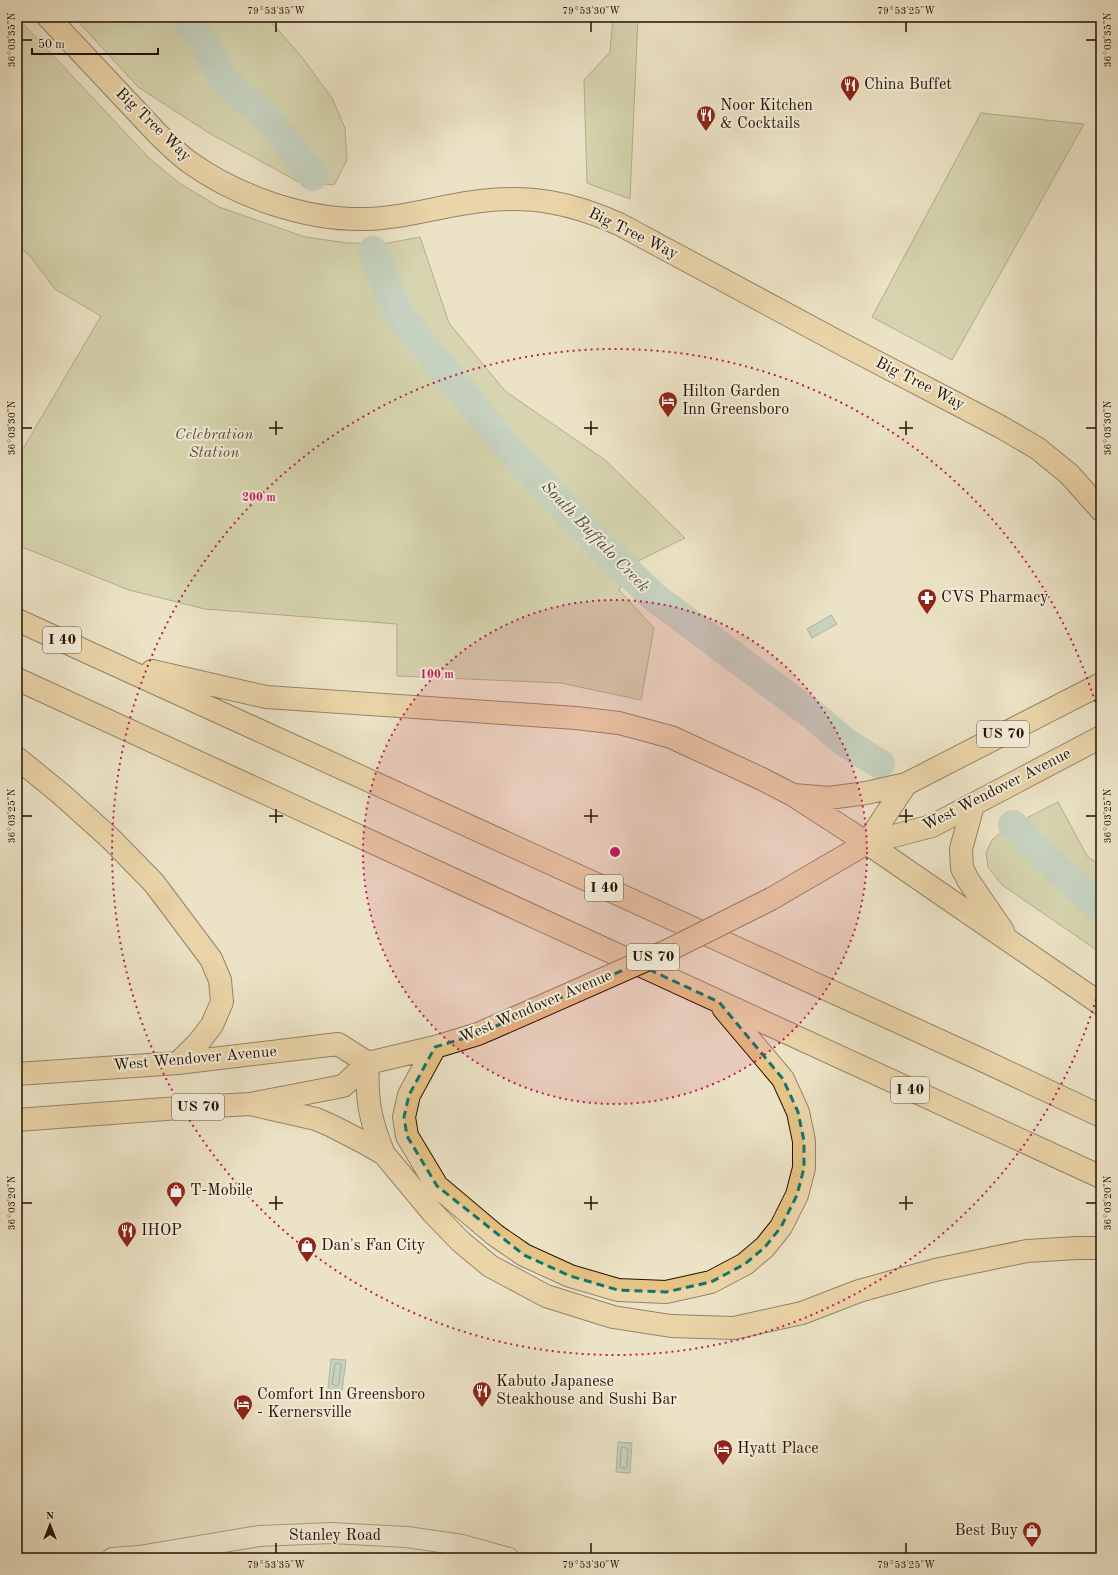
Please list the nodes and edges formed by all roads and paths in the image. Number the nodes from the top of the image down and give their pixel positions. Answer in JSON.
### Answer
{"nodes":[{"id":1,"x":48,"y":17,"type":"edge"},
{"id":2,"x":1101,"y":510,"type":"edge"},
{"id":3,"x":17,"y":620,"type":"edge"},
{"id":4,"x":106,"y":660,"type":"junction"},
{"id":5,"x":17,"y":679,"type":"edge"},
{"id":6,"x":1101,"y":684,"type":"edge"},
{"id":7,"x":1101,"y":737,"type":"edge"},
{"id":8,"x":17,"y":758,"type":"edge"},
{"id":9,"x":906,"y":784,"type":"junction"},
{"id":10,"x":792,"y":795,"type":"junction"},
{"id":11,"x":973,"y":805,"type":"junction"},
{"id":12,"x":867,"y":843,"type":"junction"},
{"id":13,"x":1010,"y":942,"type":"junction"},
{"id":14,"x":719,"y":1002,"type":"junction"},
{"id":15,"x":1101,"y":1004,"type":"edge"},
{"id":16,"x":435,"y":1047,"type":"junction"},
{"id":17,"x":178,"y":1063,"type":"junction"},
{"id":18,"x":368,"y":1063,"type":"junction"},
{"id":19,"x":17,"y":1074,"type":"edge"},
{"id":20,"x":250,"y":1104,"type":"junction"},
{"id":21,"x":1101,"y":1116,"type":"edge"},
{"id":22,"x":17,"y":1120,"type":"edge"},
{"id":23,"x":384,"y":1154,"type":"junction"},
{"id":24,"x":1101,"y":1177,"type":"edge"},
{"id":25,"x":1101,"y":1248,"type":"edge"},
{"id":26,"x":112,"y":1558,"type":"edge"},
{"id":27,"x":509,"y":1558,"type":"edge"}],
"edges":[{"from":1,"to":2,"type":"main road","name":"Big Tree Way"},
{"from":3,"to":4,"type":"main road","number":"I 40"},
{"from":4,"to":10,"type":"main road"},
{"from":4,"to":21,"type":"main road","number":"I 40"},
{"from":5,"to":14,"type":"main road","number":"I 40"},
{"from":6,"to":9,"type":"main road","name":"West Wendover Avenue","number":"US 70"},
{"from":7,"to":11,"type":"main road","name":"West Wendover Avenue","number":"US 70"},
{"from":8,"to":17,"type":"main road"},
{"from":9,"to":10,"type":"main road"},
{"from":9,"to":12,"type":"main road","name":"West Wendover Avenue","number":"US 70"},
{"from":10,"to":12,"type":"main road"},
{"from":11,"to":12,"type":"main road","name":"West Wendover Avenue","number":"US 70"},
{"from":11,"to":13,"type":"main road"},
{"from":12,"to":13,"type":"main road"},
{"from":12,"to":16,"type":"main road","name":"West Wendover Avenue","number":"US 70","bridge":true},
{"from":13,"to":15,"type":"main road"},
{"from":14,"to":16,"type":"main road"},
{"from":14,"to":24,"type":"main road","number":"I 40"},
{"from":16,"to":18,"type":"main road","name":"West Wendover Avenue","number":"US 70"},
{"from":17,"to":18,"type":"main road","name":"West Wendover Avenue"},
{"from":17,"to":19,"type":"main road","name":"West Wendover Avenue"},
{"from":18,"to":20,"type":"main road","name":"West Wendover Avenue","number":"US 70"},
{"from":18,"to":23,"type":"main road"},
{"from":20,"to":22,"type":"main road","name":"West Wendover Avenue","number":"US 70"},
{"from":20,"to":23,"type":"main road"},
{"from":23,"to":25,"type":"main road"},
{"from":26,"to":27,"type":"street","name":"Stanley Road"}]}
